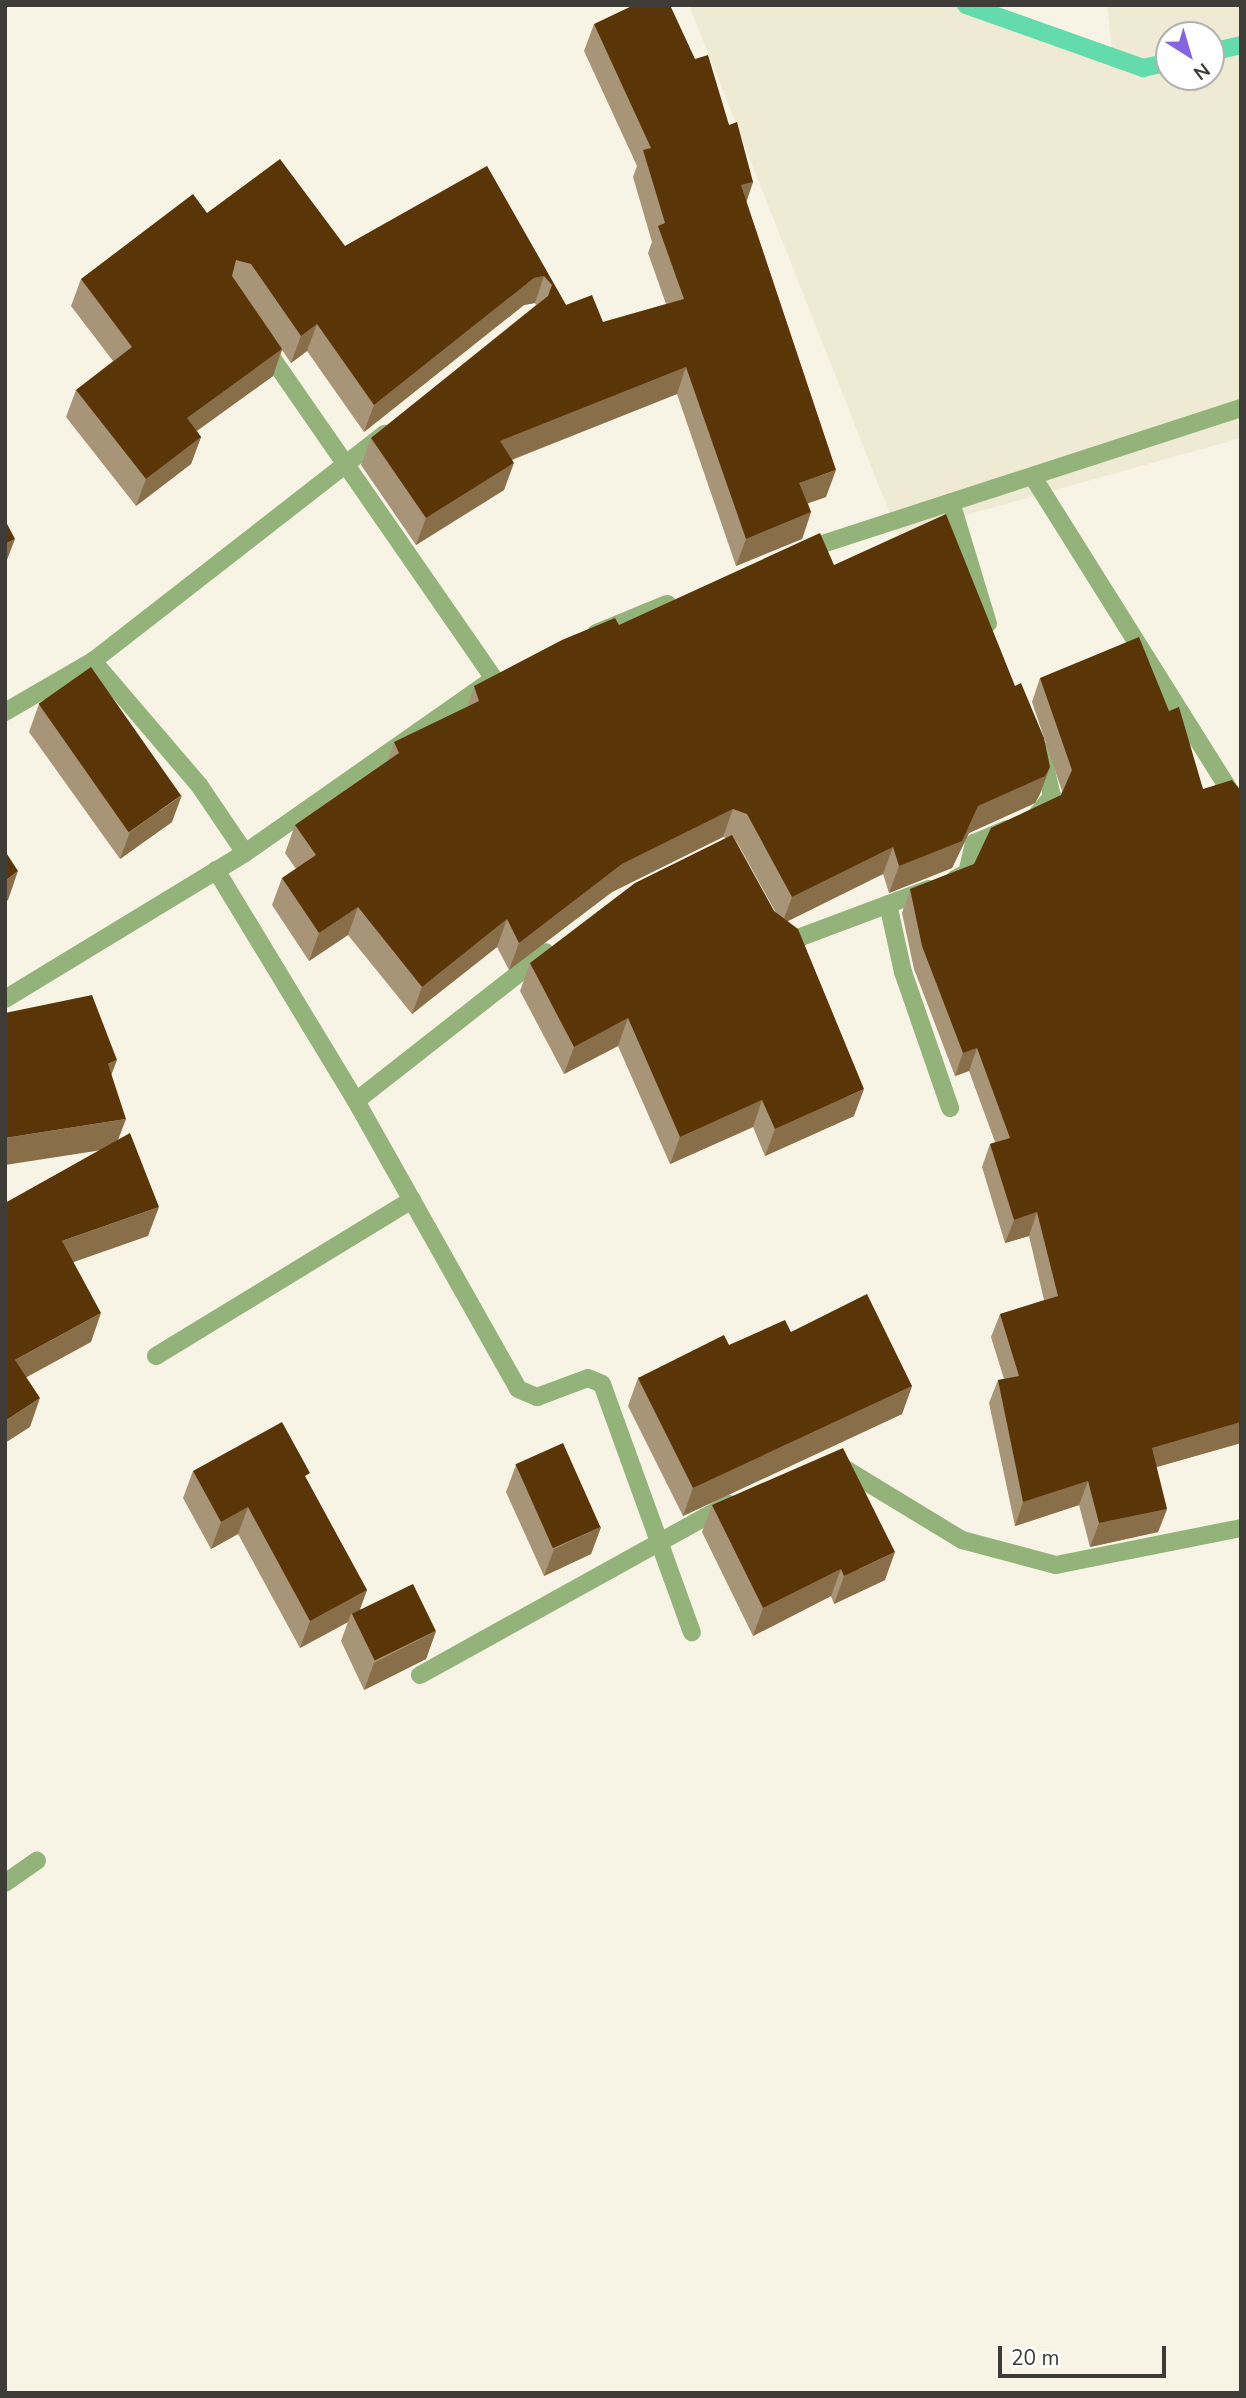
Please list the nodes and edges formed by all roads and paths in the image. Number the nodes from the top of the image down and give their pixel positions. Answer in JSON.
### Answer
{"nodes":[{"id":1,"x":254,"y":331,"type":"edge"},
{"id":2,"x":1241,"y":408,"type":"edge"},
{"id":3,"x":406,"y":417,"type":"edge"},
{"id":4,"x":344,"y":468,"type":"junction"},
{"id":5,"x":1033,"y":477,"type":"junction"},
{"id":6,"x":951,"y":502,"type":"junction"},
{"id":7,"x":791,"y":555,"type":"edge"},
{"id":8,"x":690,"y":596,"type":"edge"},
{"id":9,"x":576,"y":641,"type":"edge"},
{"id":10,"x":997,"y":649,"type":"edge"},
{"id":11,"x":93,"y":661,"type":"junction"},
{"id":12,"x":518,"y":668,"type":"edge"},
{"id":13,"x":494,"y":679,"type":"junction"},
{"id":14,"x":5,"y":712,"type":"edge"},
{"id":15,"x":1033,"y":729,"type":"edge"},
{"id":16,"x":1241,"y":809,"type":"edge"},
{"id":17,"x":245,"y":853,"type":"junction"},
{"id":18,"x":216,"y":870,"type":"junction"},
{"id":19,"x":888,"y":904,"type":"junction"},
{"id":20,"x":768,"y":922,"type":"edge"},
{"id":21,"x":564,"y":940,"type":"edge"},
{"id":22,"x":5,"y":999,"type":"edge"},
{"id":23,"x":356,"y":1101,"type":"junction"},
{"id":24,"x":950,"y":1108,"type":"dead end"},
{"id":25,"x":412,"y":1199,"type":"junction"},
{"id":26,"x":156,"y":1356,"type":"dead end"},
{"id":27,"x":818,"y":1467,"type":"edge"},
{"id":28,"x":746,"y":1496,"type":"edge"},
{"id":29,"x":1241,"y":1528,"type":"edge"},
{"id":30,"x":659,"y":1539,"type":"junction"},
{"id":31,"x":692,"y":1632,"type":"dead end"},
{"id":32,"x":420,"y":1675,"type":"dead end"},
{"id":33,"x":37,"y":1861,"type":"dead end"},
{"id":34,"x":5,"y":1883,"type":"edge"}],
"edges":[{"from":1,"to":4,"type":"street"},
{"from":2,"to":5,"type":"street"},
{"from":3,"to":4,"type":"street"},
{"from":4,"to":11,"type":"street"},
{"from":4,"to":13,"type":"street"},
{"from":5,"to":6,"type":"street"},
{"from":5,"to":16,"type":"street"},
{"from":6,"to":7,"type":"street"},
{"from":6,"to":10,"type":"street"},
{"from":8,"to":9,"type":"street"},
{"from":11,"to":14,"type":"street"},
{"from":11,"to":17,"type":"street"},
{"from":12,"to":13,"type":"street"},
{"from":13,"to":17,"type":"street"},
{"from":15,"to":19,"type":"street"},
{"from":17,"to":18,"type":"street"},
{"from":18,"to":22,"type":"street"},
{"from":18,"to":23,"type":"street"},
{"from":19,"to":20,"type":"street"},
{"from":19,"to":24,"type":"street"},
{"from":21,"to":23,"type":"street"},
{"from":23,"to":25,"type":"street"},
{"from":25,"to":26,"type":"street"},
{"from":25,"to":30,"type":"street"},
{"from":27,"to":29,"type":"street"},
{"from":28,"to":30,"type":"street"},
{"from":30,"to":31,"type":"street"},
{"from":30,"to":32,"type":"street"},
{"from":33,"to":34,"type":"street"}]}
